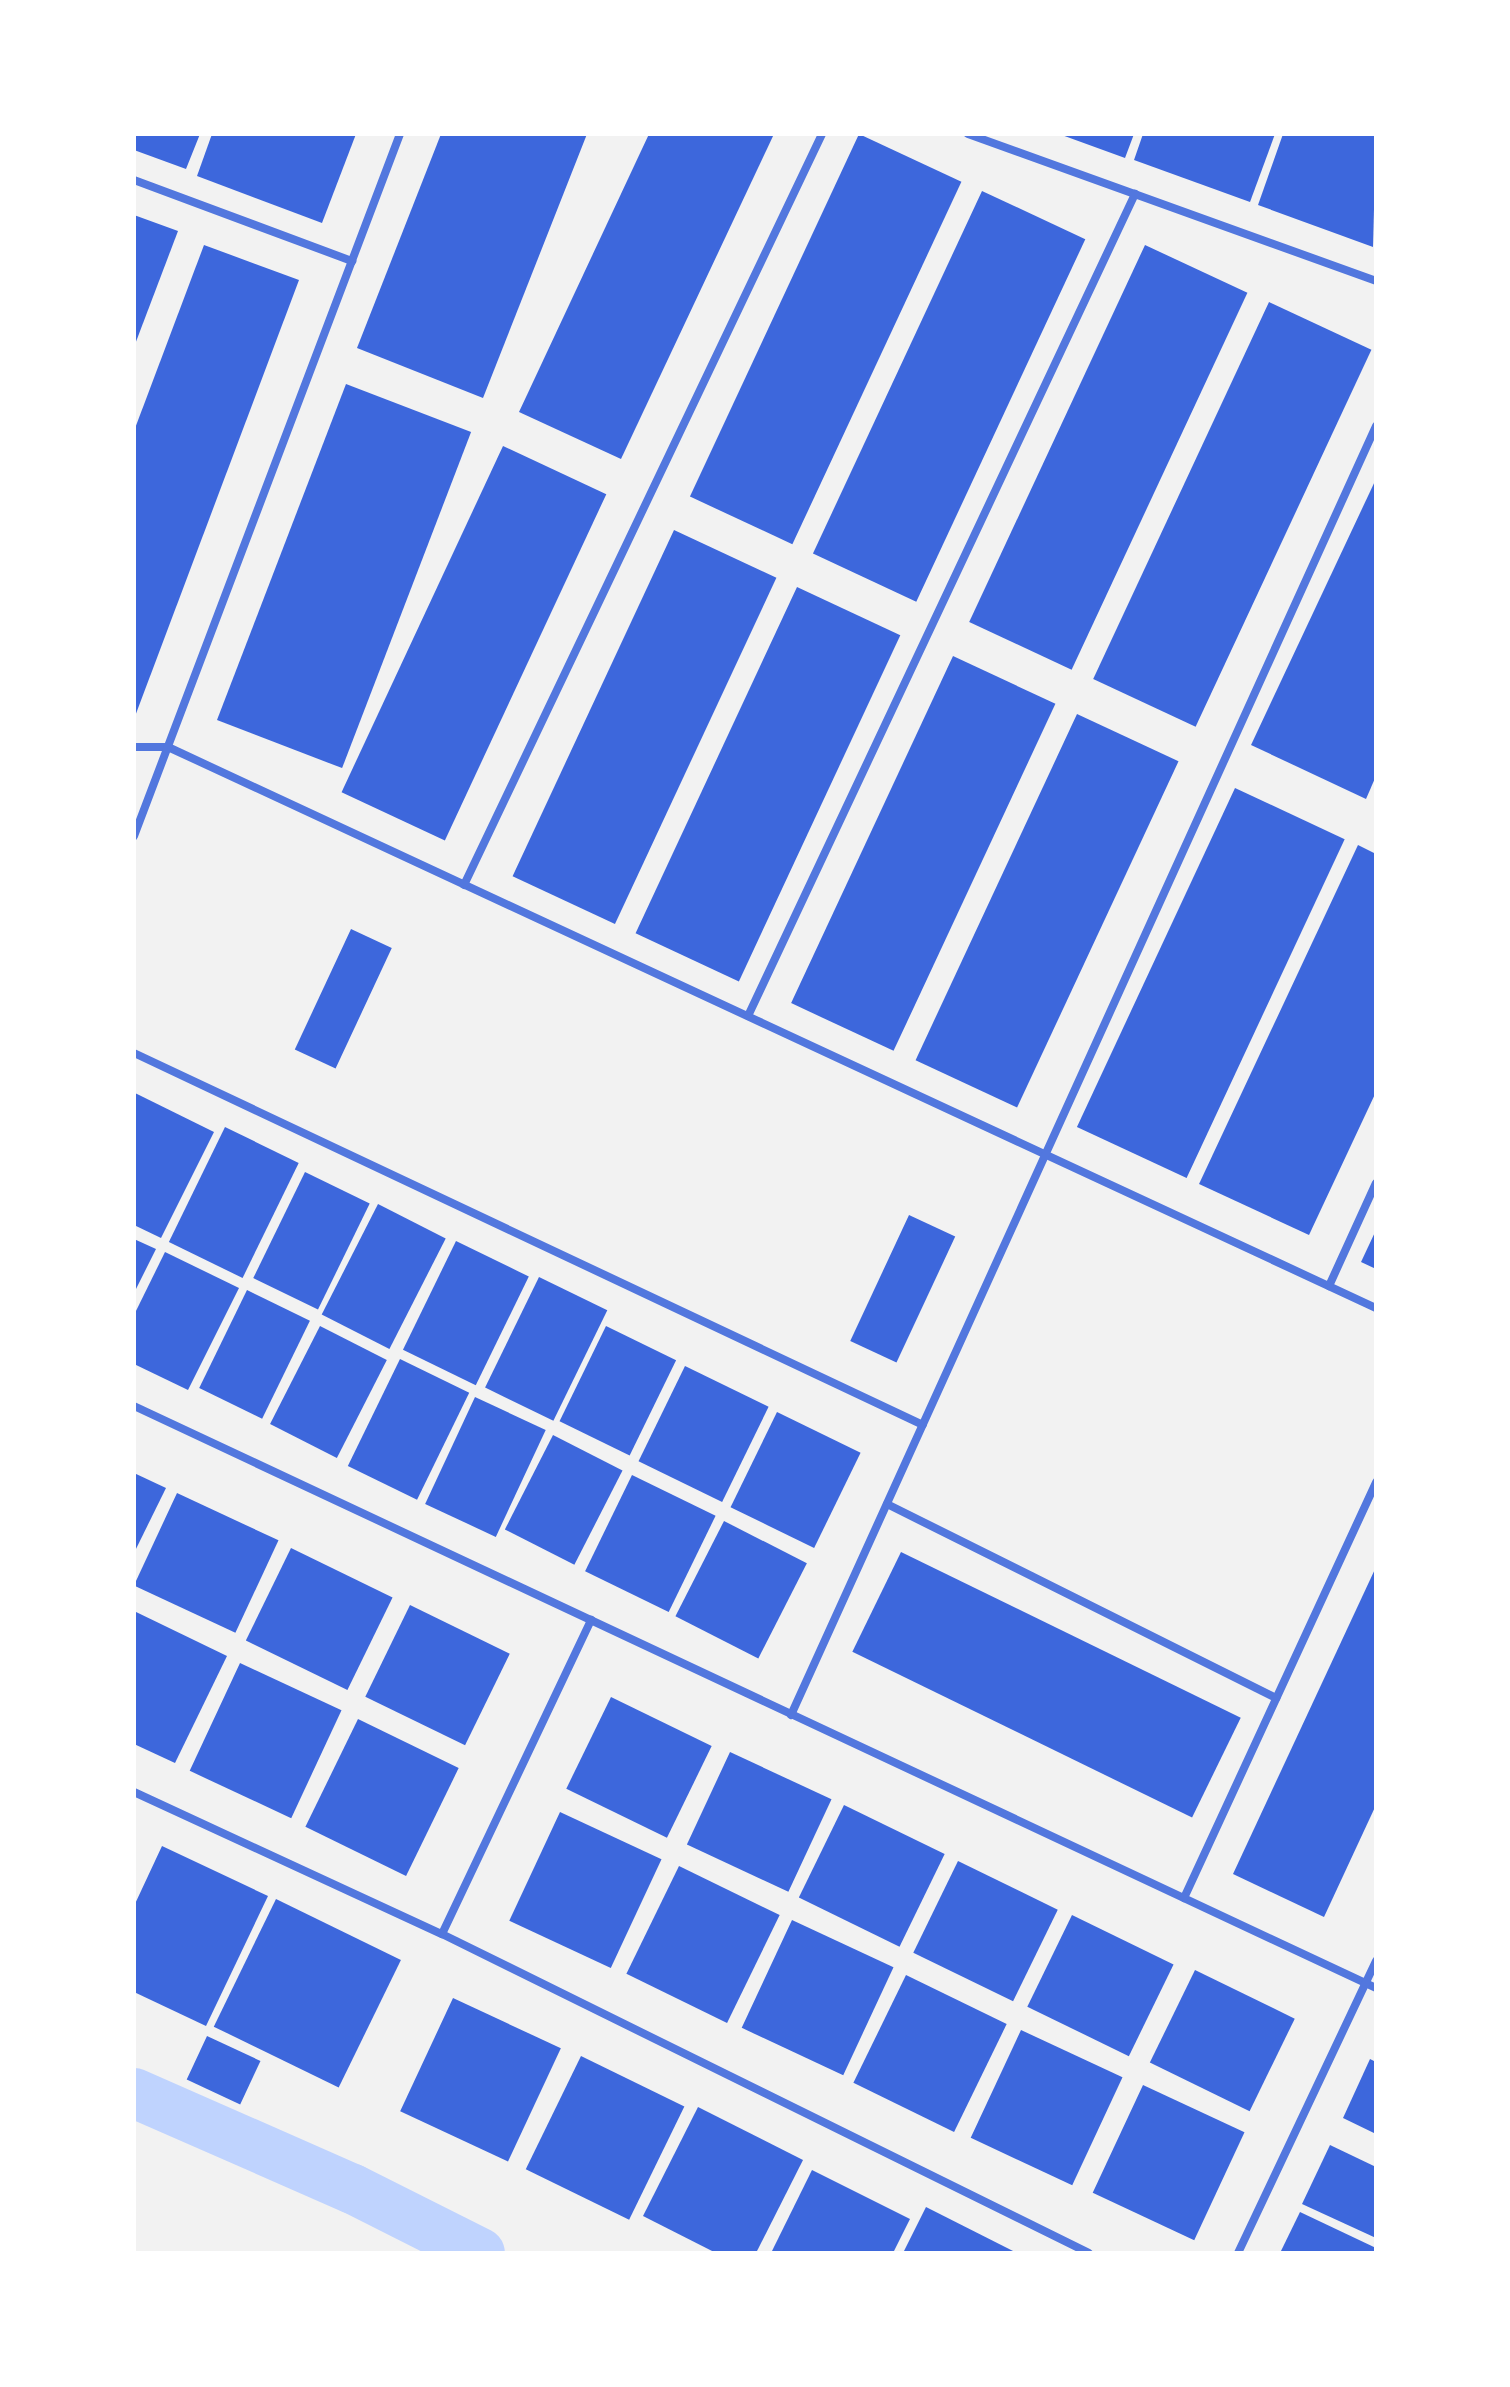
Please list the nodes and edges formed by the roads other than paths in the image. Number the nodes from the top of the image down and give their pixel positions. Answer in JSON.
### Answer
{"nodes":[{"id":1,"x":400,"y":134,"type":"edge"},
{"id":2,"x":822,"y":134,"type":"edge"},
{"id":3,"x":968,"y":134,"type":"edge"},
{"id":4,"x":134,"y":180,"type":"edge"},
{"id":5,"x":1135,"y":194,"type":"junction"},
{"id":6,"x":352,"y":261,"type":"junction"},
{"id":7,"x":1376,"y":281,"type":"edge"},
{"id":8,"x":1376,"y":426,"type":"edge"},
{"id":9,"x":134,"y":747,"type":"edge"},
{"id":10,"x":168,"y":747,"type":"junction"},
{"id":11,"x":134,"y":836,"type":"edge"},
{"id":12,"x":464,"y":885,"type":"junction"},
{"id":13,"x":748,"y":1016,"type":"junction"},
{"id":14,"x":134,"y":1053,"type":"edge"},
{"id":15,"x":1046,"y":1155,"type":"junction"},
{"id":16,"x":1376,"y":1183,"type":"edge"},
{"id":17,"x":1329,"y":1286,"type":"junction"},
{"id":18,"x":1376,"y":1308,"type":"edge"},
{"id":19,"x":134,"y":1406,"type":"edge"},
{"id":20,"x":923,"y":1425,"type":"junction"},
{"id":21,"x":1376,"y":1482,"type":"edge"},
{"id":22,"x":887,"y":1504,"type":"junction"},
{"id":23,"x":591,"y":1620,"type":"junction"},
{"id":24,"x":1276,"y":1698,"type":"junction"},
{"id":25,"x":791,"y":1715,"type":"junction"},
{"id":26,"x":134,"y":1792,"type":"edge"},
{"id":27,"x":1184,"y":1898,"type":"junction"},
{"id":28,"x":442,"y":1934,"type":"junction"},
{"id":29,"x":1376,"y":1961,"type":"edge"},
{"id":30,"x":1365,"y":1983,"type":"junction"},
{"id":31,"x":1376,"y":1988,"type":"edge"},
{"id":32,"x":1089,"y":2253,"type":"edge"},
{"id":33,"x":1238,"y":2253,"type":"edge"}],
"edges":[{"from":1,"to":6,"type":"street"},
{"from":2,"to":12,"type":"street"},
{"from":3,"to":5,"type":"street"},
{"from":4,"to":6,"type":"street"},
{"from":5,"to":7,"type":"street"},
{"from":5,"to":13,"type":"street"},
{"from":6,"to":10,"type":"street"},
{"from":8,"to":15,"type":"street"},
{"from":9,"to":10,"type":"street"},
{"from":10,"to":11,"type":"street"},
{"from":10,"to":12,"type":"street"},
{"from":12,"to":13,"type":"street"},
{"from":13,"to":15,"type":"street"},
{"from":14,"to":20,"type":"street"},
{"from":15,"to":17,"type":"street"},
{"from":15,"to":20,"type":"street"},
{"from":16,"to":17,"type":"street"},
{"from":17,"to":18,"type":"street"},
{"from":19,"to":23,"type":"street"},
{"from":20,"to":22,"type":"street"},
{"from":21,"to":24,"type":"street"},
{"from":22,"to":24,"type":"street"},
{"from":22,"to":25,"type":"street"},
{"from":23,"to":25,"type":"street"},
{"from":23,"to":28,"type":"street"},
{"from":24,"to":27,"type":"street"},
{"from":25,"to":27,"type":"street"},
{"from":26,"to":28,"type":"street"},
{"from":27,"to":30,"type":"street"},
{"from":28,"to":32,"type":"street"},
{"from":29,"to":30,"type":"street"},
{"from":30,"to":31,"type":"street"},
{"from":30,"to":33,"type":"street"}]}
